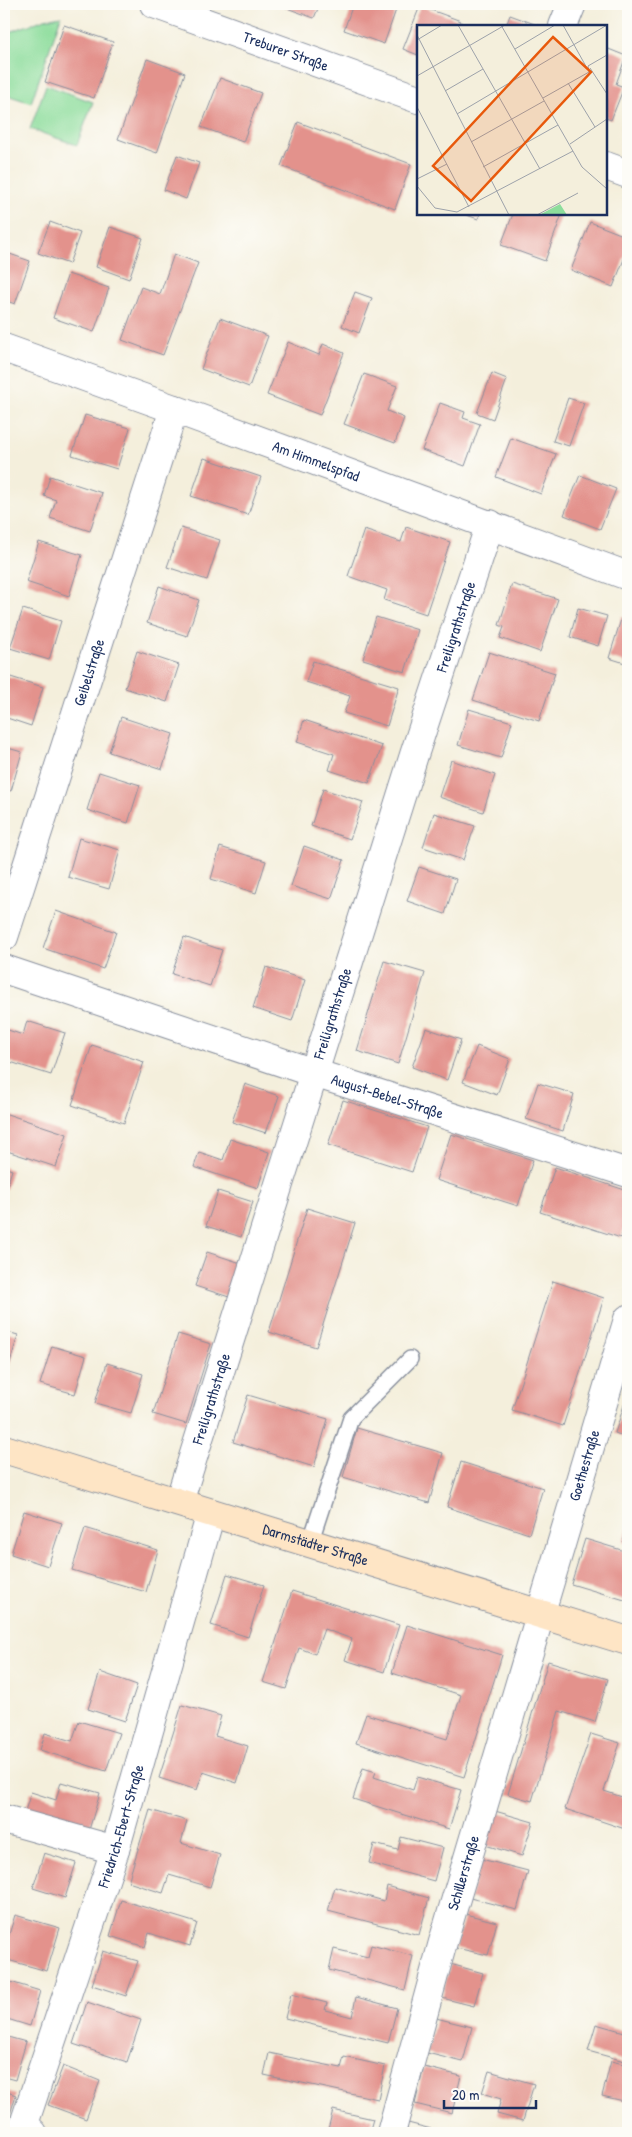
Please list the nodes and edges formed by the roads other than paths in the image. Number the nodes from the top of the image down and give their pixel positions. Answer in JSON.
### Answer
{"nodes":[{"id":1,"x":154,"y":4,"type":"edge"},
{"id":2,"x":572,"y":4,"type":"edge"},
{"id":3,"x":563,"y":25,"type":"edge"},
{"id":4,"x":417,"y":99,"type":"edge"},
{"id":5,"x":607,"y":166,"type":"edge"},
{"id":6,"x":628,"y":174,"type":"edge"},
{"id":7,"x":4,"y":348,"type":"edge"},
{"id":8,"x":174,"y":408,"type":"junction"},
{"id":9,"x":490,"y":524,"type":"junction"},
{"id":10,"x":628,"y":576,"type":"edge"},
{"id":11,"x":4,"y":937,"type":"edge"},
{"id":12,"x":4,"y":969,"type":"edge"},
{"id":13,"x":314,"y":1073,"type":"junction"},
{"id":14,"x":628,"y":1173,"type":"edge"},
{"id":15,"x":628,"y":1319,"type":"edge"},
{"id":16,"x":410,"y":1359,"type":"dead end"},
{"id":17,"x":4,"y":1449,"type":"edge"},
{"id":18,"x":179,"y":1502,"type":"junction"},
{"id":19,"x":211,"y":1513,"type":"junction"},
{"id":20,"x":310,"y":1543,"type":"junction"},
{"id":21,"x":541,"y":1613,"type":"junction"},
{"id":22,"x":628,"y":1641,"type":"edge"},
{"id":23,"x":4,"y":1819,"type":"edge"},
{"id":24,"x":115,"y":1850,"type":"junction"},
{"id":25,"x":29,"y":2129,"type":"edge"},
{"id":26,"x":50,"y":2133,"type":"edge"},
{"id":27,"x":391,"y":2133,"type":"edge"}],
"edges":[{"from":1,"to":4,"type":"street","name":"Treburer Straße"},
{"from":2,"to":3,"type":"street"},
{"from":5,"to":6,"type":"street"},
{"from":7,"to":8,"type":"street","name":"Am Himmelspfad"},
{"from":8,"to":9,"type":"street","name":"Am Himmelspfad"},
{"from":8,"to":11,"type":"street","name":"Geibelstraße"},
{"from":9,"to":10,"type":"street","name":"Am Himmelspfad"},
{"from":9,"to":13,"type":"street","name":"Freiligrathstraße"},
{"from":12,"to":13,"type":"street","name":"August-Bebel-Straße"},
{"from":13,"to":14,"type":"street","name":"August-Bebel-Straße"},
{"from":13,"to":18,"type":"street","name":"Freiligrathstraße"},
{"from":15,"to":21,"type":"street","name":"Goethestraße"},
{"from":16,"to":20,"type":"lane"},
{"from":17,"to":18,"type":"main road","name":"Darmstädter Straße"},
{"from":18,"to":19,"type":"main road","name":"Darmstädter Straße"},
{"from":19,"to":20,"type":"main road","name":"Darmstädter Straße"},
{"from":19,"to":24,"type":"street","name":"Friedrich-Ebert-Straße"},
{"from":20,"to":21,"type":"main road","name":"Darmstädter Straße"},
{"from":21,"to":22,"type":"main road","name":"Darmstädter Straße"},
{"from":21,"to":27,"type":"street","name":"Schillerstraße"},
{"from":23,"to":24,"type":"street"},
{"from":24,"to":25,"type":"street","name":"Friedrich-Ebert-Straße"},
{"from":25,"to":26,"type":"street"}]}
